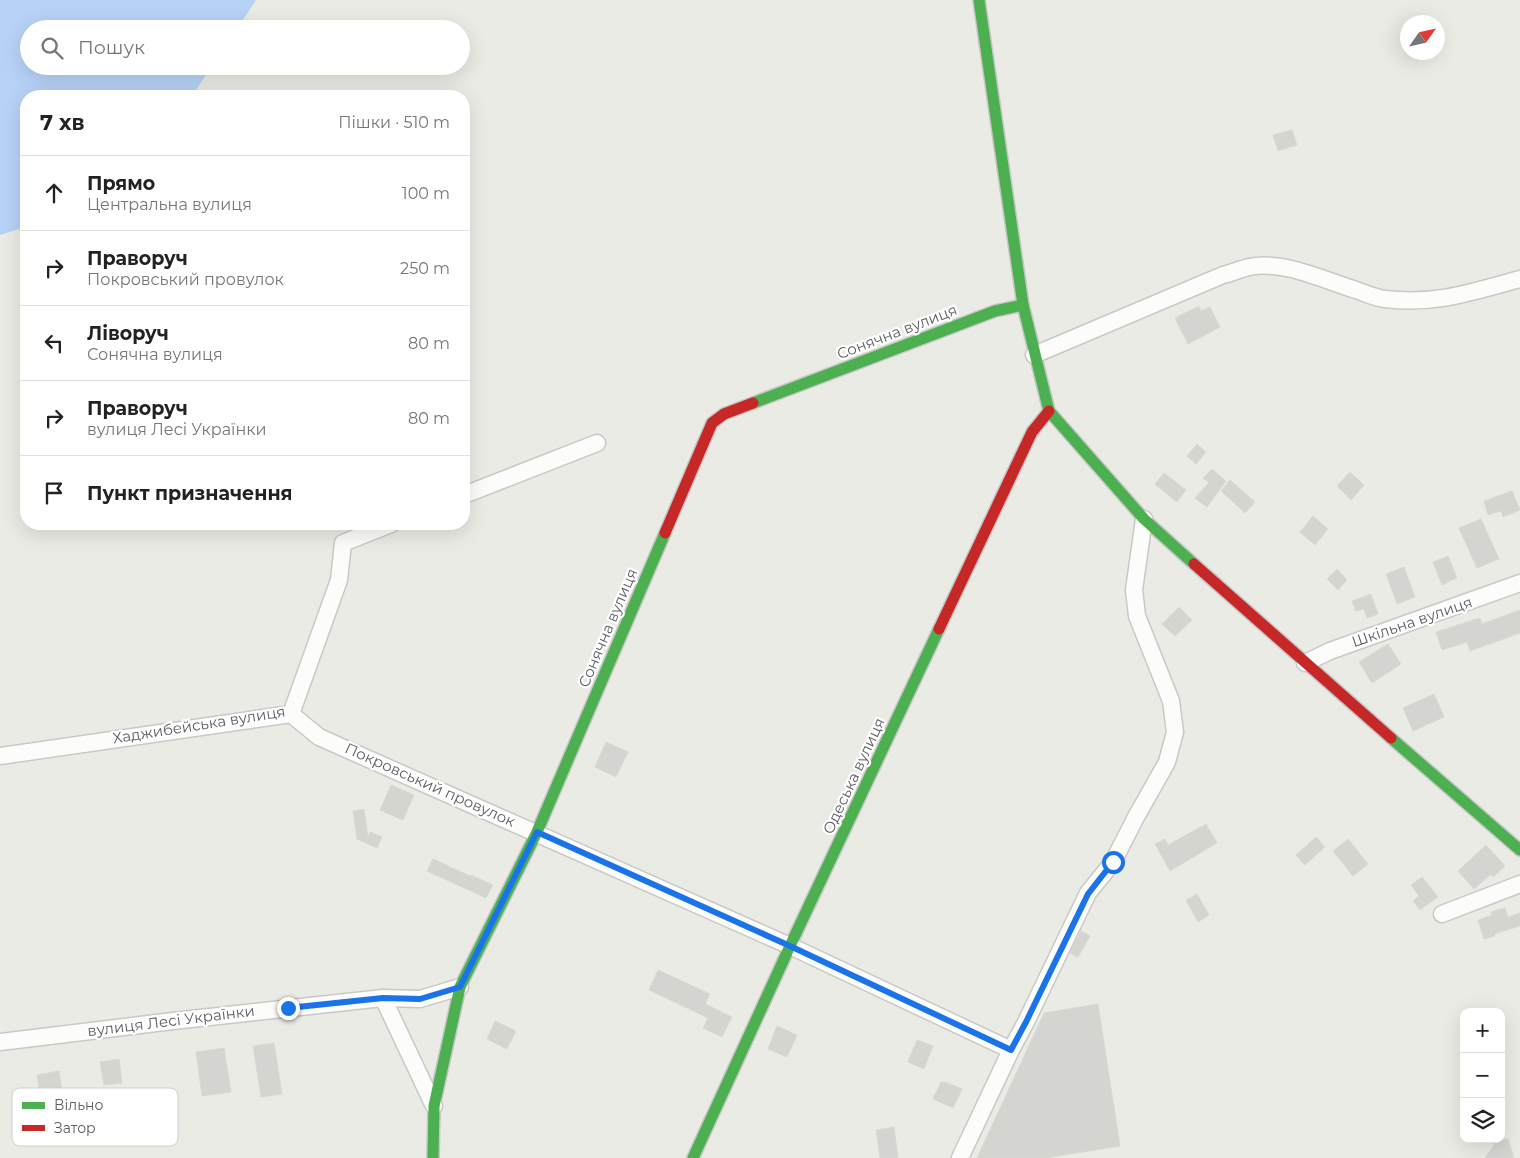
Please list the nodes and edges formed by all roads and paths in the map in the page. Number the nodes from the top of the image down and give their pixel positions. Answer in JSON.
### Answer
{"nodes":[{"id":1,"x":979,"y":0,"type":"edge"},
{"id":2,"x":1520,"y":278,"type":"edge"},
{"id":3,"x":1023,"y":305,"type":"junction"},
{"id":4,"x":1034,"y":355,"type":"junction"},
{"id":5,"x":1049,"y":411,"type":"junction"},
{"id":6,"x":597,"y":443,"type":"dead end"},
{"id":7,"x":470,"y":493,"type":"edge"},
{"id":8,"x":1144,"y":519,"type":"junction"},
{"id":9,"x":376,"y":530,"type":"edge"},
{"id":10,"x":1520,"y":583,"type":"edge"},
{"id":11,"x":1305,"y":663,"type":"junction"},
{"id":12,"x":291,"y":714,"type":"junction"},
{"id":13,"x":0,"y":756,"type":"edge"},
{"id":14,"x":537,"y":832,"type":"junction"},
{"id":15,"x":1520,"y":850,"type":"edge"},
{"id":16,"x":1520,"y":884,"type":"edge"},
{"id":17,"x":1442,"y":914,"type":"dead end"},
{"id":18,"x":790,"y":946,"type":"junction"},
{"id":19,"x":460,"y":987,"type":"junction"},
{"id":20,"x":383,"y":998,"type":"junction"},
{"id":21,"x":0,"y":1042,"type":"edge"},
{"id":22,"x":1011,"y":1050,"type":"junction"},
{"id":23,"x":434,"y":1106,"type":"junction"},
{"id":24,"x":433,"y":1158,"type":"edge"},
{"id":25,"x":694,"y":1158,"type":"edge"},
{"id":26,"x":960,"y":1158,"type":"edge"}],
"edges":[{"from":1,"to":3,"type":"street"},
{"from":2,"to":4,"type":"street"},
{"from":3,"to":4,"type":"street"},
{"from":3,"to":14,"type":"street","name":"Сонячна вулиця"},
{"from":4,"to":5,"type":"street"},
{"from":5,"to":8,"type":"street"},
{"from":5,"to":18,"type":"street","name":"Одеська вулиця"},
{"from":6,"to":7,"type":"street"},
{"from":8,"to":11,"type":"street"},
{"from":8,"to":22,"type":"street"},
{"from":9,"to":12,"type":"street","name":"Хаджибейська вулиця"},
{"from":10,"to":11,"type":"street","name":"Шкільна вулиця"},
{"from":11,"to":15,"type":"street"},
{"from":12,"to":13,"type":"street","name":"Хаджибейська вулиця"},
{"from":12,"to":14,"type":"street","name":"Покровський провулок"},
{"from":14,"to":18,"type":"street","name":"Покровський провулок"},
{"from":14,"to":19,"type":"street","name":"Сонячна вулиця"},
{"from":16,"to":17,"type":"street"},
{"from":18,"to":22,"type":"street","name":"Покровський провулок"},
{"from":18,"to":25,"type":"street","name":"Одеська вулиця"},
{"from":19,"to":20,"type":"street","name":"вулиця Лесі Українки"},
{"from":19,"to":23,"type":"street","name":"Сонячна вулиця"},
{"from":20,"to":21,"type":"street","name":"вулиця Лесі Українки"},
{"from":20,"to":23,"type":"street"},
{"from":22,"to":26,"type":"street"},
{"from":23,"to":24,"type":"street","name":"Сонячна вулиця"}]}
